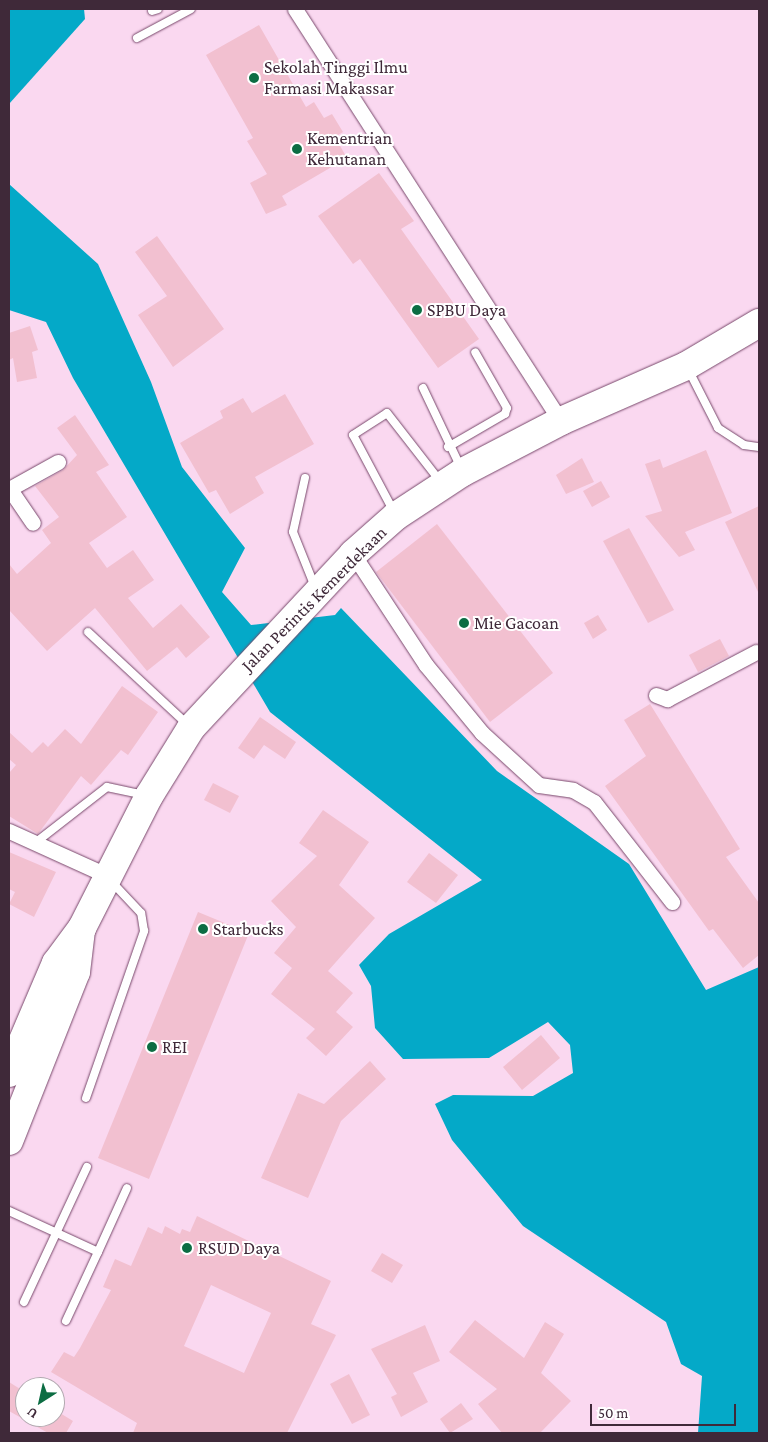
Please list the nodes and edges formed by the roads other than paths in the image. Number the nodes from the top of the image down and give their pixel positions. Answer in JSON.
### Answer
{"nodes":[{"id":1,"x":191,"y":9,"type":"edge"},
{"id":2,"x":295,"y":9,"type":"edge"},
{"id":3,"x":137,"y":38,"type":"dead end"},
{"id":4,"x":759,"y":323,"type":"edge"},
{"id":5,"x":746,"y":340,"type":"edge"},
{"id":6,"x":475,"y":352,"type":"dead end"},
{"id":7,"x":686,"y":366,"type":"junction"},
{"id":8,"x":423,"y":388,"type":"dead end"},
{"id":9,"x":561,"y":421,"type":"junction"},
{"id":10,"x":448,"y":447,"type":"junction"},
{"id":11,"x":759,"y":447,"type":"edge"},
{"id":12,"x":58,"y":462,"type":"dead end"},
{"id":13,"x":305,"y":478,"type":"dead end"},
{"id":14,"x":453,"y":479,"type":"junction"},
{"id":15,"x":9,"y":489,"type":"edge"},
{"id":16,"x":396,"y":516,"type":"junction"},
{"id":17,"x":33,"y":522,"type":"dead end"},
{"id":18,"x":353,"y":554,"type":"junction"},
{"id":19,"x":315,"y":594,"type":"junction"},
{"id":20,"x":88,"y":632,"type":"dead end"},
{"id":21,"x":758,"y":652,"type":"edge"},
{"id":22,"x":656,"y":695,"type":"dead end"},
{"id":23,"x":191,"y":728,"type":"junction"},
{"id":24,"x":149,"y":796,"type":"junction"},
{"id":25,"x":9,"y":831,"type":"edge"},
{"id":26,"x":35,"y":844,"type":"junction"},
{"id":27,"x":106,"y":875,"type":"junction"},
{"id":28,"x":672,"y":902,"type":"dead end"},
{"id":29,"x":82,"y":928,"type":"junction"},
{"id":30,"x":9,"y":1073,"type":"edge"},
{"id":31,"x":86,"y":1098,"type":"dead end"},
{"id":32,"x":9,"y":1141,"type":"edge"},
{"id":33,"x":87,"y":1167,"type":"dead end"},
{"id":34,"x":126,"y":1188,"type":"dead end"},
{"id":35,"x":9,"y":1211,"type":"edge"},
{"id":36,"x":56,"y":1233,"type":"junction"},
{"id":37,"x":98,"y":1252,"type":"junction"},
{"id":38,"x":24,"y":1302,"type":"dead end"},
{"id":39,"x":66,"y":1321,"type":"dead end"}],
"edges":[{"from":1,"to":3,"type":"lane"},
{"from":2,"to":9,"type":"street"},
{"from":4,"to":5,"type":"highway","name":"Jalan Perintis Kemerdekaan"},
{"from":5,"to":7,"type":"highway","name":"Jalan Perintis Kemerdekaan"},
{"from":6,"to":10,"type":"lane"},
{"from":7,"to":9,"type":"highway","name":"Jalan Perintis Kemerdekaan"},
{"from":7,"to":11,"type":"lane"},
{"from":8,"to":10,"type":"lane"},
{"from":9,"to":14,"type":"highway","name":"Jalan Perintis Kemerdekaan"},
{"from":10,"to":14,"type":"lane"},
{"from":12,"to":15,"type":"street"},
{"from":13,"to":19,"type":"lane"},
{"from":14,"to":16,"type":"highway","name":"Jalan Perintis Kemerdekaan"},
{"from":14,"to":16,"type":"lane"},
{"from":15,"to":17,"type":"street"},
{"from":16,"to":18,"type":"highway","name":"Jalan Perintis Kemerdekaan"},
{"from":18,"to":19,"type":"highway","name":"Jalan Perintis Kemerdekaan"},
{"from":18,"to":28,"type":"street"},
{"from":19,"to":23,"type":"highway","name":"Jalan Perintis Kemerdekaan"},
{"from":20,"to":23,"type":"lane"},
{"from":21,"to":22,"type":"street"},
{"from":23,"to":24,"type":"highway","name":"Jalan Perintis Kemerdekaan"},
{"from":24,"to":26,"type":"lane"},
{"from":24,"to":27,"type":"highway","name":"Jalan Perintis Kemerdekaan"},
{"from":25,"to":26,"type":"street"},
{"from":26,"to":27,"type":"street"},
{"from":27,"to":29,"type":"highway","name":"Jalan Perintis Kemerdekaan"},
{"from":27,"to":31,"type":"lane"},
{"from":29,"to":30,"type":"highway","name":"Jalan Perintis Kemerdekaan"},
{"from":29,"to":32,"type":"highway","name":"Jalan Perintis Kemerdekaan"},
{"from":33,"to":36,"type":"lane"},
{"from":34,"to":37,"type":"lane"},
{"from":35,"to":36,"type":"lane"},
{"from":36,"to":37,"type":"lane"},
{"from":36,"to":38,"type":"lane"},
{"from":37,"to":39,"type":"lane"}]}
